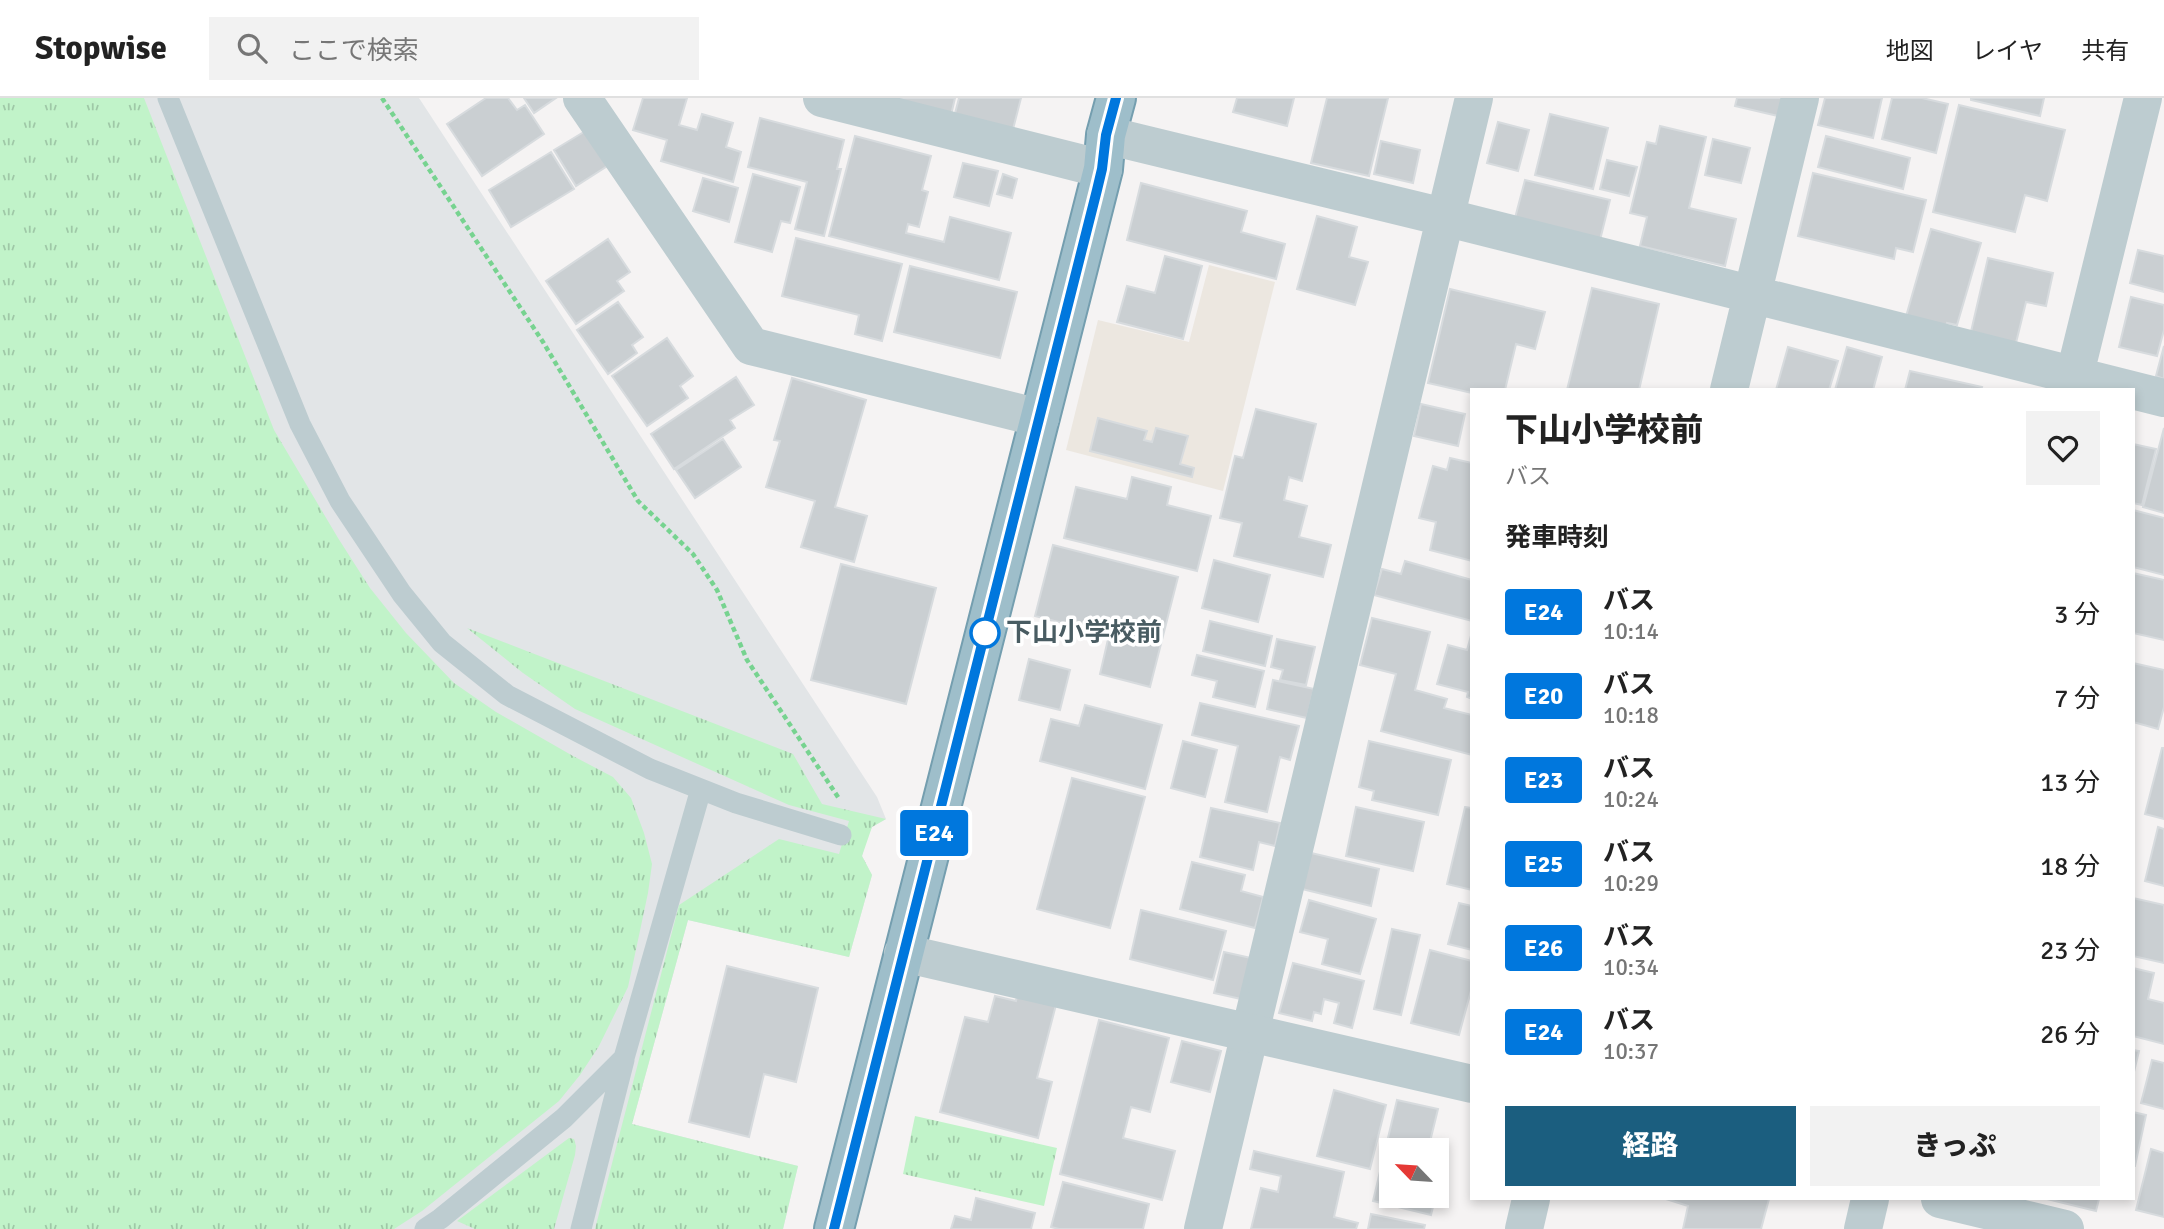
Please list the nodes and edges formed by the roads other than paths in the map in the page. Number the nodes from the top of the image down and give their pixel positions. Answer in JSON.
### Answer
{"nodes":[{"id":1,"x":168,"y":98,"type":"edge"},
{"id":2,"x":582,"y":98,"type":"edge"},
{"id":3,"x":822,"y":98,"type":"edge"},
{"id":4,"x":1116,"y":98,"type":"edge"},
{"id":5,"x":1474,"y":98,"type":"edge"},
{"id":6,"x":1800,"y":98,"type":"edge"},
{"id":7,"x":2143,"y":98,"type":"edge"},
{"id":8,"x":1104,"y":152,"type":"junction"},
{"id":9,"x":1444,"y":217,"type":"junction"},
{"id":10,"x":1753,"y":295,"type":"junction"},
{"id":11,"x":2073,"y":383,"type":"edge"},
{"id":12,"x":1730,"y":388,"type":"edge"},
{"id":13,"x":2103,"y":388,"type":"edge"},
{"id":14,"x":2135,"y":393,"type":"edge"},
{"id":15,"x":2164,"y":398,"type":"edge"},
{"id":16,"x":1040,"y":418,"type":"junction"},
{"id":17,"x":701,"y":789,"type":"junction"},
{"id":18,"x":841,"y":835,"type":"road end"},
{"id":19,"x":904,"y":953,"type":"junction"},
{"id":20,"x":1251,"y":1032,"type":"junction"},
{"id":21,"x":624,"y":1058,"type":"junction"},
{"id":22,"x":1470,"y":1084,"type":"edge"},
{"id":23,"x":1531,"y":1200,"type":"edge"},
{"id":24,"x":1871,"y":1200,"type":"edge"},
{"id":25,"x":1944,"y":1200,"type":"edge"},
{"id":26,"x":426,"y":1229,"type":"edge"},
{"id":27,"x":581,"y":1229,"type":"edge"},
{"id":28,"x":834,"y":1229,"type":"edge"},
{"id":29,"x":1203,"y":1229,"type":"edge"},
{"id":30,"x":1524,"y":1229,"type":"edge"},
{"id":31,"x":1863,"y":1229,"type":"edge"},
{"id":32,"x":2065,"y":1229,"type":"edge"}],
"edges":[{"from":1,"to":17,"type":"lane"},
{"from":2,"to":16,"type":"street"},
{"from":3,"to":8,"type":"street"},
{"from":4,"to":8,"type":"highway"},
{"from":5,"to":9,"type":"street"},
{"from":6,"to":10,"type":"street"},
{"from":7,"to":11,"type":"street"},
{"from":8,"to":9,"type":"street"},
{"from":8,"to":16,"type":"highway"},
{"from":9,"to":10,"type":"street"},
{"from":9,"to":20,"type":"street"},
{"from":10,"to":11,"type":"street"},
{"from":10,"to":12,"type":"street"},
{"from":11,"to":13,"type":"street"},
{"from":14,"to":15,"type":"street"},
{"from":16,"to":19,"type":"highway"},
{"from":17,"to":18,"type":"lane"},
{"from":17,"to":21,"type":"lane"},
{"from":19,"to":20,"type":"street"},
{"from":19,"to":28,"type":"highway"},
{"from":20,"to":22,"type":"street"},
{"from":20,"to":29,"type":"street"},
{"from":21,"to":26,"type":"lane"},
{"from":21,"to":27,"type":"lane"},
{"from":23,"to":30,"type":"street"},
{"from":24,"to":31,"type":"street"},
{"from":25,"to":32,"type":"street"}]}
